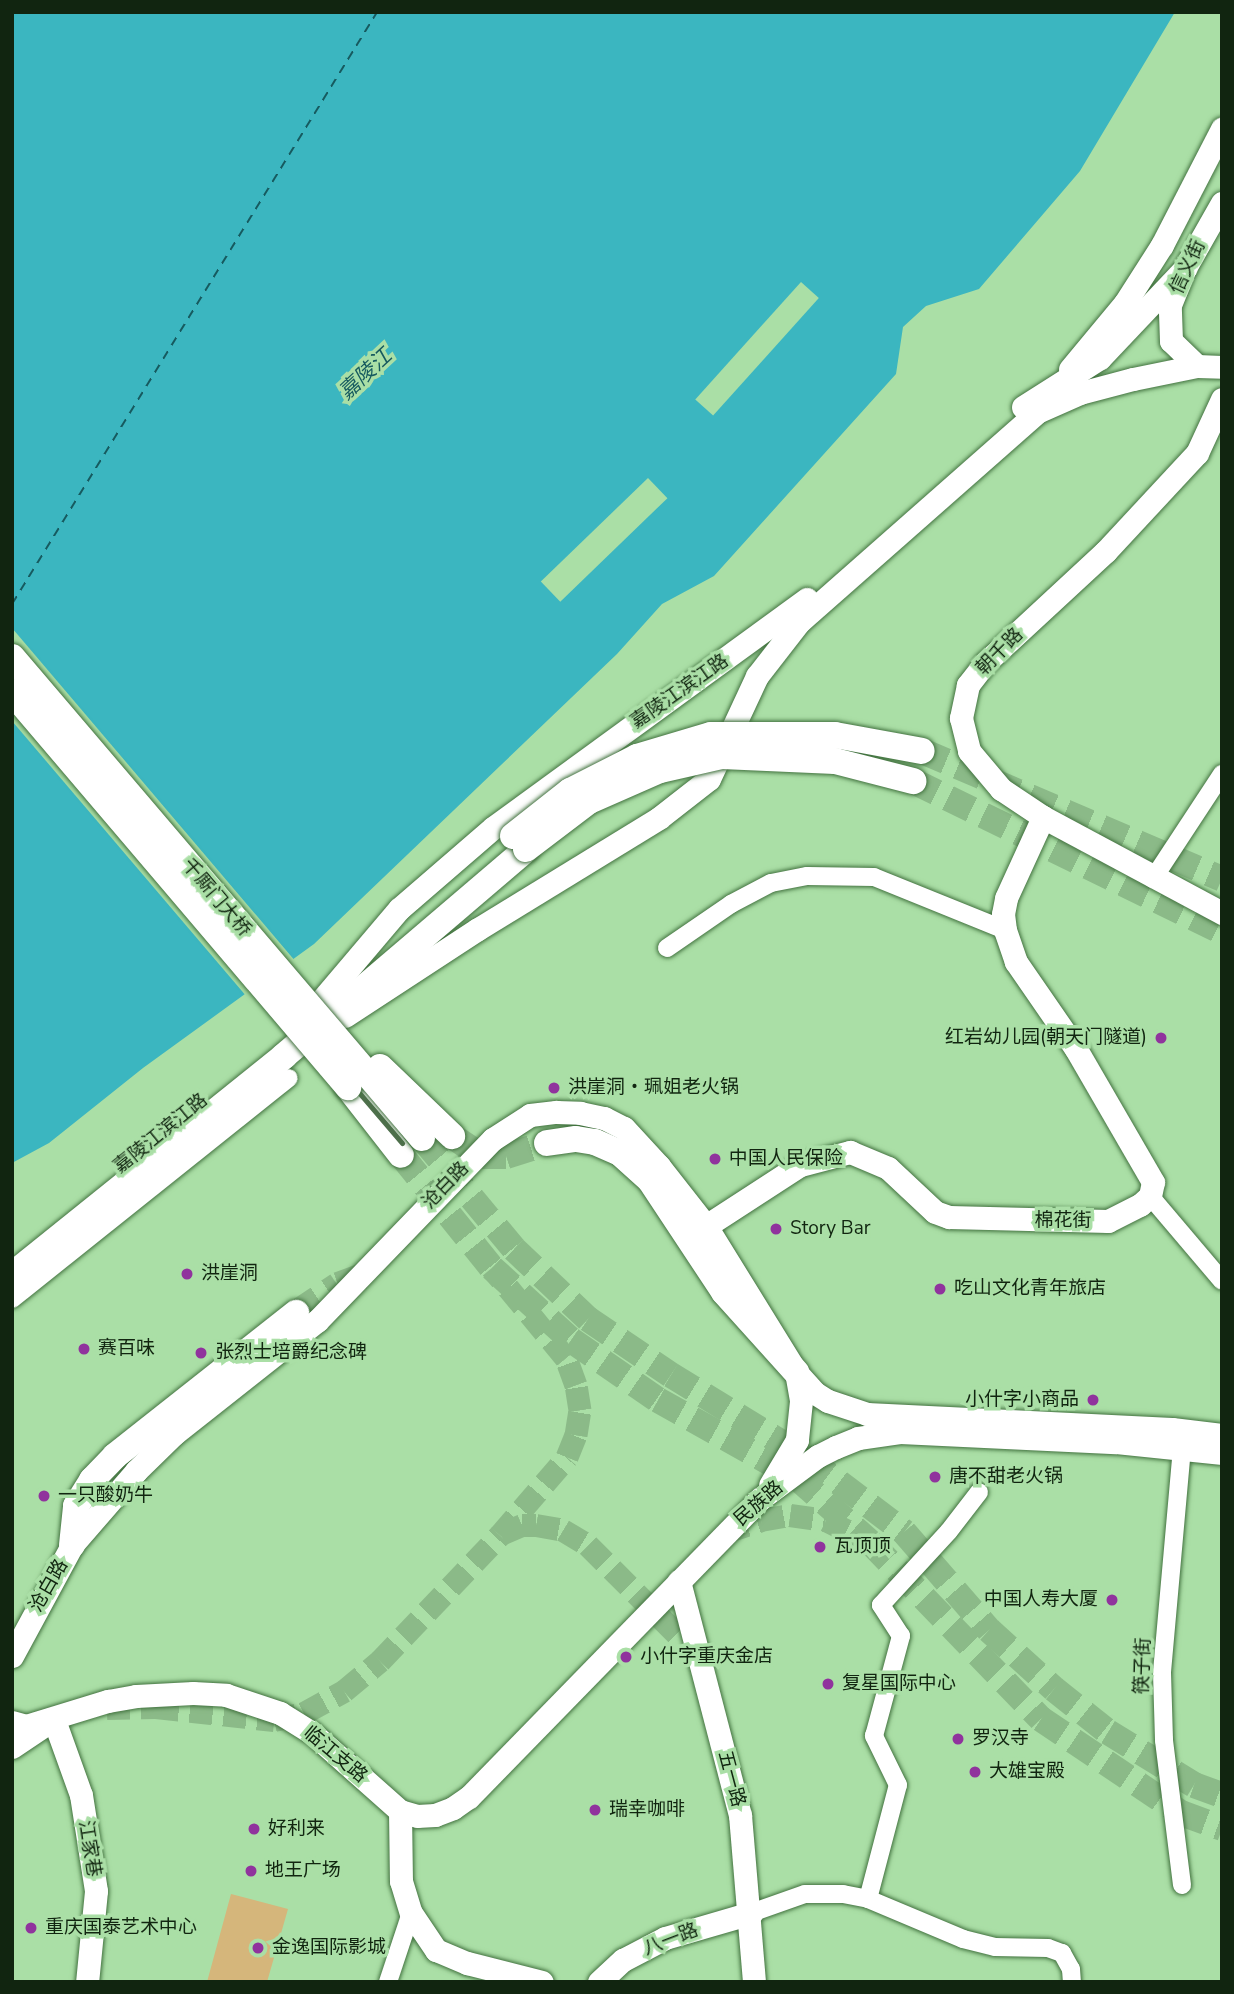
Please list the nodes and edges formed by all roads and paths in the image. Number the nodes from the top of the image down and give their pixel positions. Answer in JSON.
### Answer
{"nodes":[{"id":1,"x":1222,"y":129,"type":"edge"},
{"id":2,"x":1222,"y":196,"type":"edge"},
{"id":3,"x":1188,"y":198,"type":"junction"},
{"id":4,"x":1222,"y":203,"type":"edge"},
{"id":5,"x":1185,"y":268,"type":"junction"},
{"id":6,"x":1210,"y":367,"type":"edge"},
{"id":7,"x":1062,"y":380,"type":"junction"},
{"id":8,"x":1222,"y":399,"type":"edge"},
{"id":9,"x":12,"y":657,"type":"edge"},
{"id":10,"x":722,"y":663,"type":"junction"},
{"id":11,"x":757,"y":676,"type":"junction"},
{"id":12,"x":12,"y":692,"type":"edge"},
{"id":13,"x":922,"y":751,"type":"tunnel mouth"},
{"id":14,"x":1222,"y":774,"type":"edge"},
{"id":15,"x":913,"y":780,"type":"tunnel mouth"},
{"id":16,"x":1043,"y":817,"type":"junction"},
{"id":17,"x":1153,"y":879,"type":"junction"},
{"id":18,"x":1222,"y":912,"type":"edge"},
{"id":19,"x":1004,"y":930,"type":"junction"},
{"id":20,"x":667,"y":948,"type":"dead end"},
{"id":21,"x":308,"y":1011,"type":"junction"},
{"id":22,"x":287,"y":1067,"type":"junction"},
{"id":23,"x":452,"y":1136,"type":"tunnel mouth"},
{"id":24,"x":422,"y":1138,"type":"tunnel mouth"},
{"id":25,"x":547,"y":1143,"type":"tunnel mouth"},
{"id":26,"x":401,"y":1155,"type":"tunnel mouth"},
{"id":27,"x":1150,"y":1196,"type":"junction"},
{"id":28,"x":706,"y":1226,"type":"junction"},
{"id":29,"x":12,"y":1252,"type":"edge"},
{"id":30,"x":12,"y":1275,"type":"edge"},
{"id":31,"x":1222,"y":1281,"type":"edge"},
{"id":32,"x":12,"y":1299,"type":"edge"},
{"id":33,"x":296,"y":1313,"type":"tunnel mouth"},
{"id":34,"x":796,"y":1372,"type":"junction"},
{"id":35,"x":1222,"y":1435,"type":"edge"},
{"id":36,"x":1182,"y":1447,"type":"junction"},
{"id":37,"x":1222,"y":1453,"type":"edge"},
{"id":38,"x":979,"y":1492,"type":"dead end"},
{"id":39,"x":760,"y":1499,"type":"junction"},
{"id":40,"x":72,"y":1545,"type":"junction"},
{"id":41,"x":679,"y":1581,"type":"junction"},
{"id":42,"x":12,"y":1656,"type":"edge"},
{"id":43,"x":54,"y":1720,"type":"junction"},
{"id":44,"x":12,"y":1722,"type":"edge"},
{"id":45,"x":12,"y":1747,"type":"edge"},
{"id":46,"x":400,"y":1811,"type":"junction"},
{"id":47,"x":1182,"y":1885,"type":"dead end"},
{"id":48,"x":868,"y":1899,"type":"junction"},
{"id":49,"x":411,"y":1913,"type":"junction"},
{"id":50,"x":751,"y":1913,"type":"junction"},
{"id":51,"x":88,"y":1982,"type":"edge"},
{"id":52,"x":388,"y":1982,"type":"edge"},
{"id":53,"x":542,"y":1982,"type":"edge"},
{"id":54,"x":599,"y":1982,"type":"edge"},
{"id":55,"x":754,"y":1982,"type":"edge"},
{"id":56,"x":1072,"y":1982,"type":"edge"}],
"edges":[{"from":1,"to":3,"type":"main road"},
{"from":2,"to":3,"type":"main road"},
{"from":3,"to":7,"type":"main road"},
{"from":4,"to":5,"type":"main road","name":"信义街"},
{"from":5,"to":6,"type":"main road","name":"信义街"},
{"from":5,"to":7,"type":"main road"},
{"from":6,"to":11,"type":"main road","name":"嘉陵江滨江路"},
{"from":7,"to":10,"type":"main road","name":"嘉陵江滨江路"},
{"from":8,"to":16,"type":"main road","name":"朝千路"},
{"from":9,"to":21,"type":"main road","name":"千厮门大桥","bridge":true},
{"from":10,"to":11,"type":"main road"},
{"from":10,"to":21,"type":"main road","name":"嘉陵江滨江路"},
{"from":11,"to":22,"type":"main road","name":"嘉陵江滨江路","bridge":true},
{"from":12,"to":26,"type":"main road","name":"千厮门大桥","bridge":true},
{"from":13,"to":21,"type":"main road","name":"嘉陵江滨江路","bridge":true},
{"from":14,"to":17,"type":"street"},
{"from":15,"to":22,"type":"main road","name":"嘉陵江滨江路","bridge":true},
{"from":16,"to":17,"type":"main road","name":"朝千路"},
{"from":16,"to":19,"type":"main road"},
{"from":17,"to":18,"type":"main road","name":"朝千路"},
{"from":19,"to":20,"type":"street"},
{"from":19,"to":27,"type":"main road"},
{"from":21,"to":23,"type":"main road","bridge":true},
{"from":21,"to":24,"type":"main road","name":"千厮门大桥","bridge":true},
{"from":21,"to":29,"type":"main road","name":"嘉陵江滨江路"},
{"from":22,"to":30,"type":"main road","name":"嘉陵江滨江路"},
{"from":22,"to":32,"type":"street"},
{"from":25,"to":34,"type":"main road"},
{"from":27,"to":28,"type":"main road","name":"棉花街"},
{"from":27,"to":31,"type":"street"},
{"from":28,"to":34,"type":"main road","name":"沧白路"},
{"from":28,"to":40,"type":"main road","name":"沧白路"},
{"from":33,"to":40,"type":"main road"},
{"from":34,"to":35,"type":"main road"},
{"from":34,"to":39,"type":"main road","name":"沧白路"},
{"from":36,"to":37,"type":"main road","name":"民族路"},
{"from":36,"to":39,"type":"main road","name":"民族路"},
{"from":36,"to":47,"type":"street","name":"筷子街"},
{"from":38,"to":48,"type":"street"},
{"from":39,"to":41,"type":"main road","name":"民族路"},
{"from":40,"to":42,"type":"main road","name":"沧白路"},
{"from":41,"to":46,"type":"main road","name":"民族路"},
{"from":41,"to":50,"type":"main road","name":"五一路"},
{"from":43,"to":44,"type":"main road","name":"临江支路"},
{"from":43,"to":45,"type":"main road"},
{"from":43,"to":46,"type":"main road","name":"临江支路"},
{"from":43,"to":51,"type":"main road","name":"江家巷"},
{"from":46,"to":49,"type":"main road"},
{"from":48,"to":50,"type":"street"},
{"from":48,"to":56,"type":"street"},
{"from":49,"to":52,"type":"street"},
{"from":49,"to":53,"type":"main road"},
{"from":50,"to":54,"type":"main road","name":"八一路"},
{"from":50,"to":55,"type":"main road","name":"五一路"}]}
